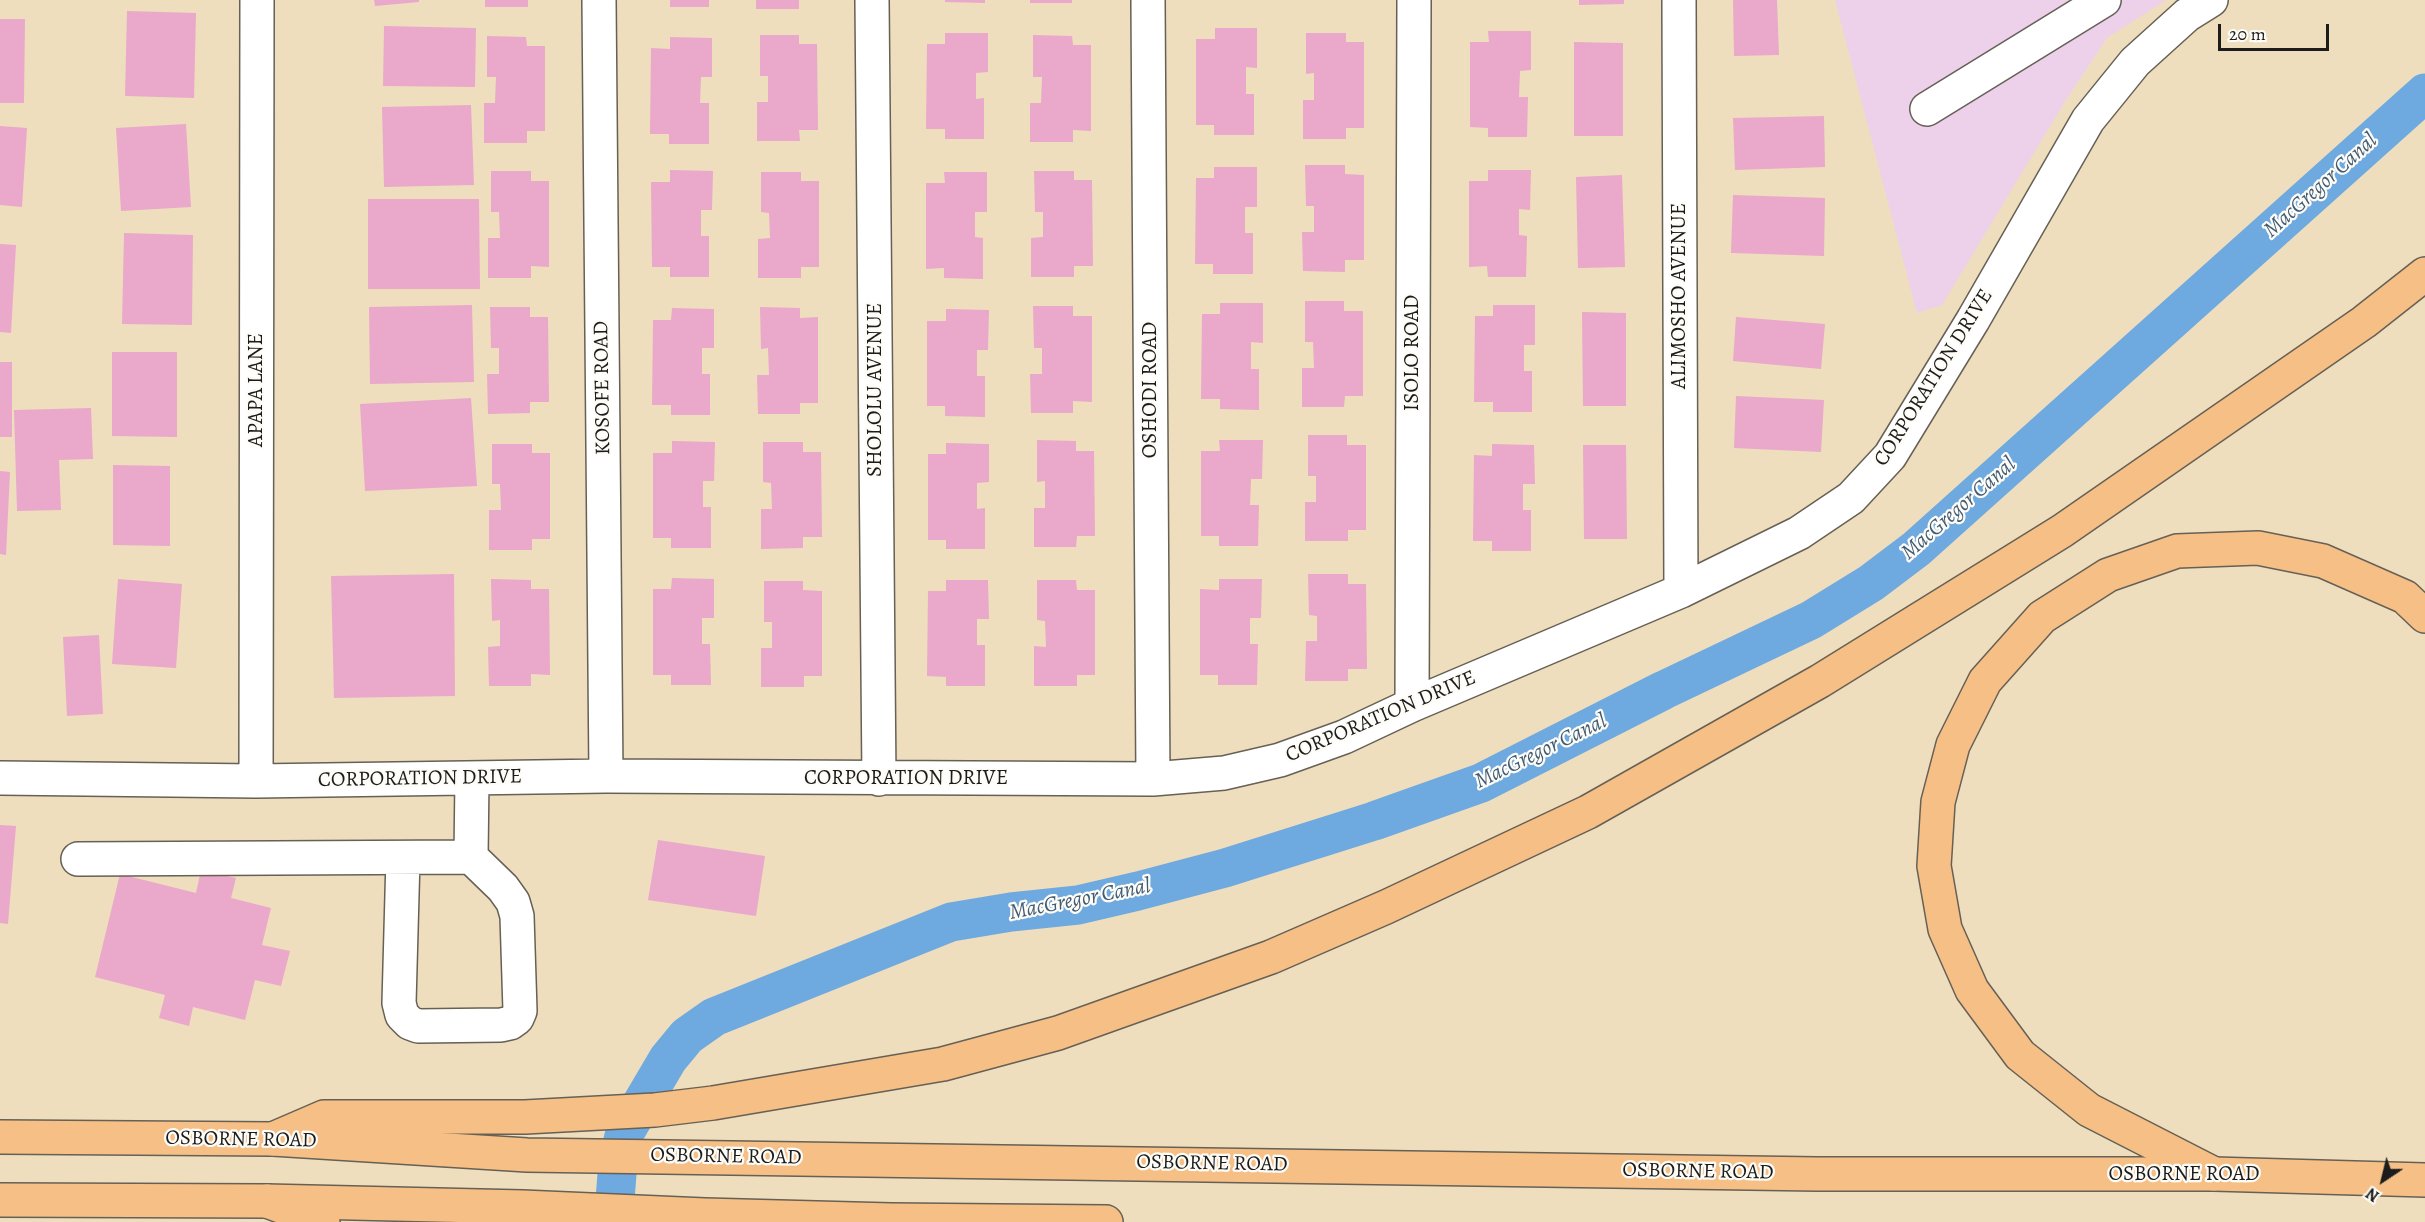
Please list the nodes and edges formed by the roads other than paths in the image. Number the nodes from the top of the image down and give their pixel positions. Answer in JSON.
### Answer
{"nodes":[{"id":1,"x":258,"y":0,"type":"edge"},
{"id":2,"x":599,"y":0,"type":"edge"},
{"id":3,"x":872,"y":0,"type":"edge"},
{"id":4,"x":1148,"y":0,"type":"edge"},
{"id":5,"x":1414,"y":0,"type":"edge"},
{"id":6,"x":1679,"y":0,"type":"edge"},
{"id":7,"x":2104,"y":0,"type":"edge"},
{"id":8,"x":2211,"y":0,"type":"edge"},
{"id":9,"x":1927,"y":109,"type":"dead end"},
{"id":10,"x":2425,"y":274,"type":"edge"},
{"id":11,"x":1681,"y":591,"type":"junction"},
{"id":12,"x":2425,"y":616,"type":"edge"},
{"id":13,"x":1412,"y":705,"type":"junction"},
{"id":14,"x":606,"y":776,"type":"junction"},
{"id":15,"x":0,"y":777,"type":"edge"},
{"id":16,"x":472,"y":778,"type":"junction"},
{"id":17,"x":879,"y":779,"type":"junction"},
{"id":18,"x":1154,"y":779,"type":"junction"},
{"id":19,"x":256,"y":781,"type":"junction"},
{"id":20,"x":471,"y":857,"type":"junction"},
{"id":21,"x":403,"y":858,"type":"junction"},
{"id":22,"x":78,"y":859,"type":"dead end"},
{"id":23,"x":0,"y":1137,"type":"edge"},
{"id":24,"x":273,"y":1139,"type":"junction"},
{"id":25,"x":2214,"y":1174,"type":"junction"},
{"id":26,"x":2425,"y":1180,"type":"edge"},
{"id":27,"x":0,"y":1200,"type":"edge"},
{"id":28,"x":267,"y":1202,"type":"junction"},
{"id":29,"x":323,"y":1222,"type":"edge"},
{"id":30,"x":1106,"y":1222,"type":"edge"}],
"edges":[{"from":1,"to":19,"type":"street","name":"APAPA LANE"},
{"from":2,"to":14,"type":"street","name":"KOSOFE ROAD"},
{"from":3,"to":17,"type":"street","name":"SHOLOLU AVENUE"},
{"from":4,"to":18,"type":"street","name":"OSHODI ROAD"},
{"from":5,"to":13,"type":"street","name":"ISOLO ROAD"},
{"from":6,"to":11,"type":"street","name":"ALIMOSHO AVENUE"},
{"from":7,"to":9,"type":"street"},
{"from":8,"to":11,"type":"street","name":"CORPORATION DRIVE"},
{"from":10,"to":24,"type":"main road"},
{"from":11,"to":13,"type":"street","name":"CORPORATION DRIVE"},
{"from":12,"to":25,"type":"main road"},
{"from":13,"to":18,"type":"street","name":"CORPORATION DRIVE"},
{"from":14,"to":16,"type":"street","name":"CORPORATION DRIVE"},
{"from":14,"to":17,"type":"street","name":"CORPORATION DRIVE"},
{"from":15,"to":19,"type":"street","name":"CORPORATION DRIVE"},
{"from":16,"to":19,"type":"street","name":"CORPORATION DRIVE"},
{"from":16,"to":20,"type":"street"},
{"from":17,"to":18,"type":"street","name":"CORPORATION DRIVE"},
{"from":20,"to":21,"type":"street"},
{"from":20,"to":21,"type":"street"},
{"from":21,"to":22,"type":"street"},
{"from":23,"to":24,"type":"main road","name":"OSBORNE ROAD"},
{"from":24,"to":25,"type":"main road","name":"OSBORNE ROAD"},
{"from":25,"to":26,"type":"main road","name":"OSBORNE ROAD"},
{"from":27,"to":28,"type":"main road"},
{"from":28,"to":29,"type":"main road"},
{"from":28,"to":30,"type":"main road"}]}
